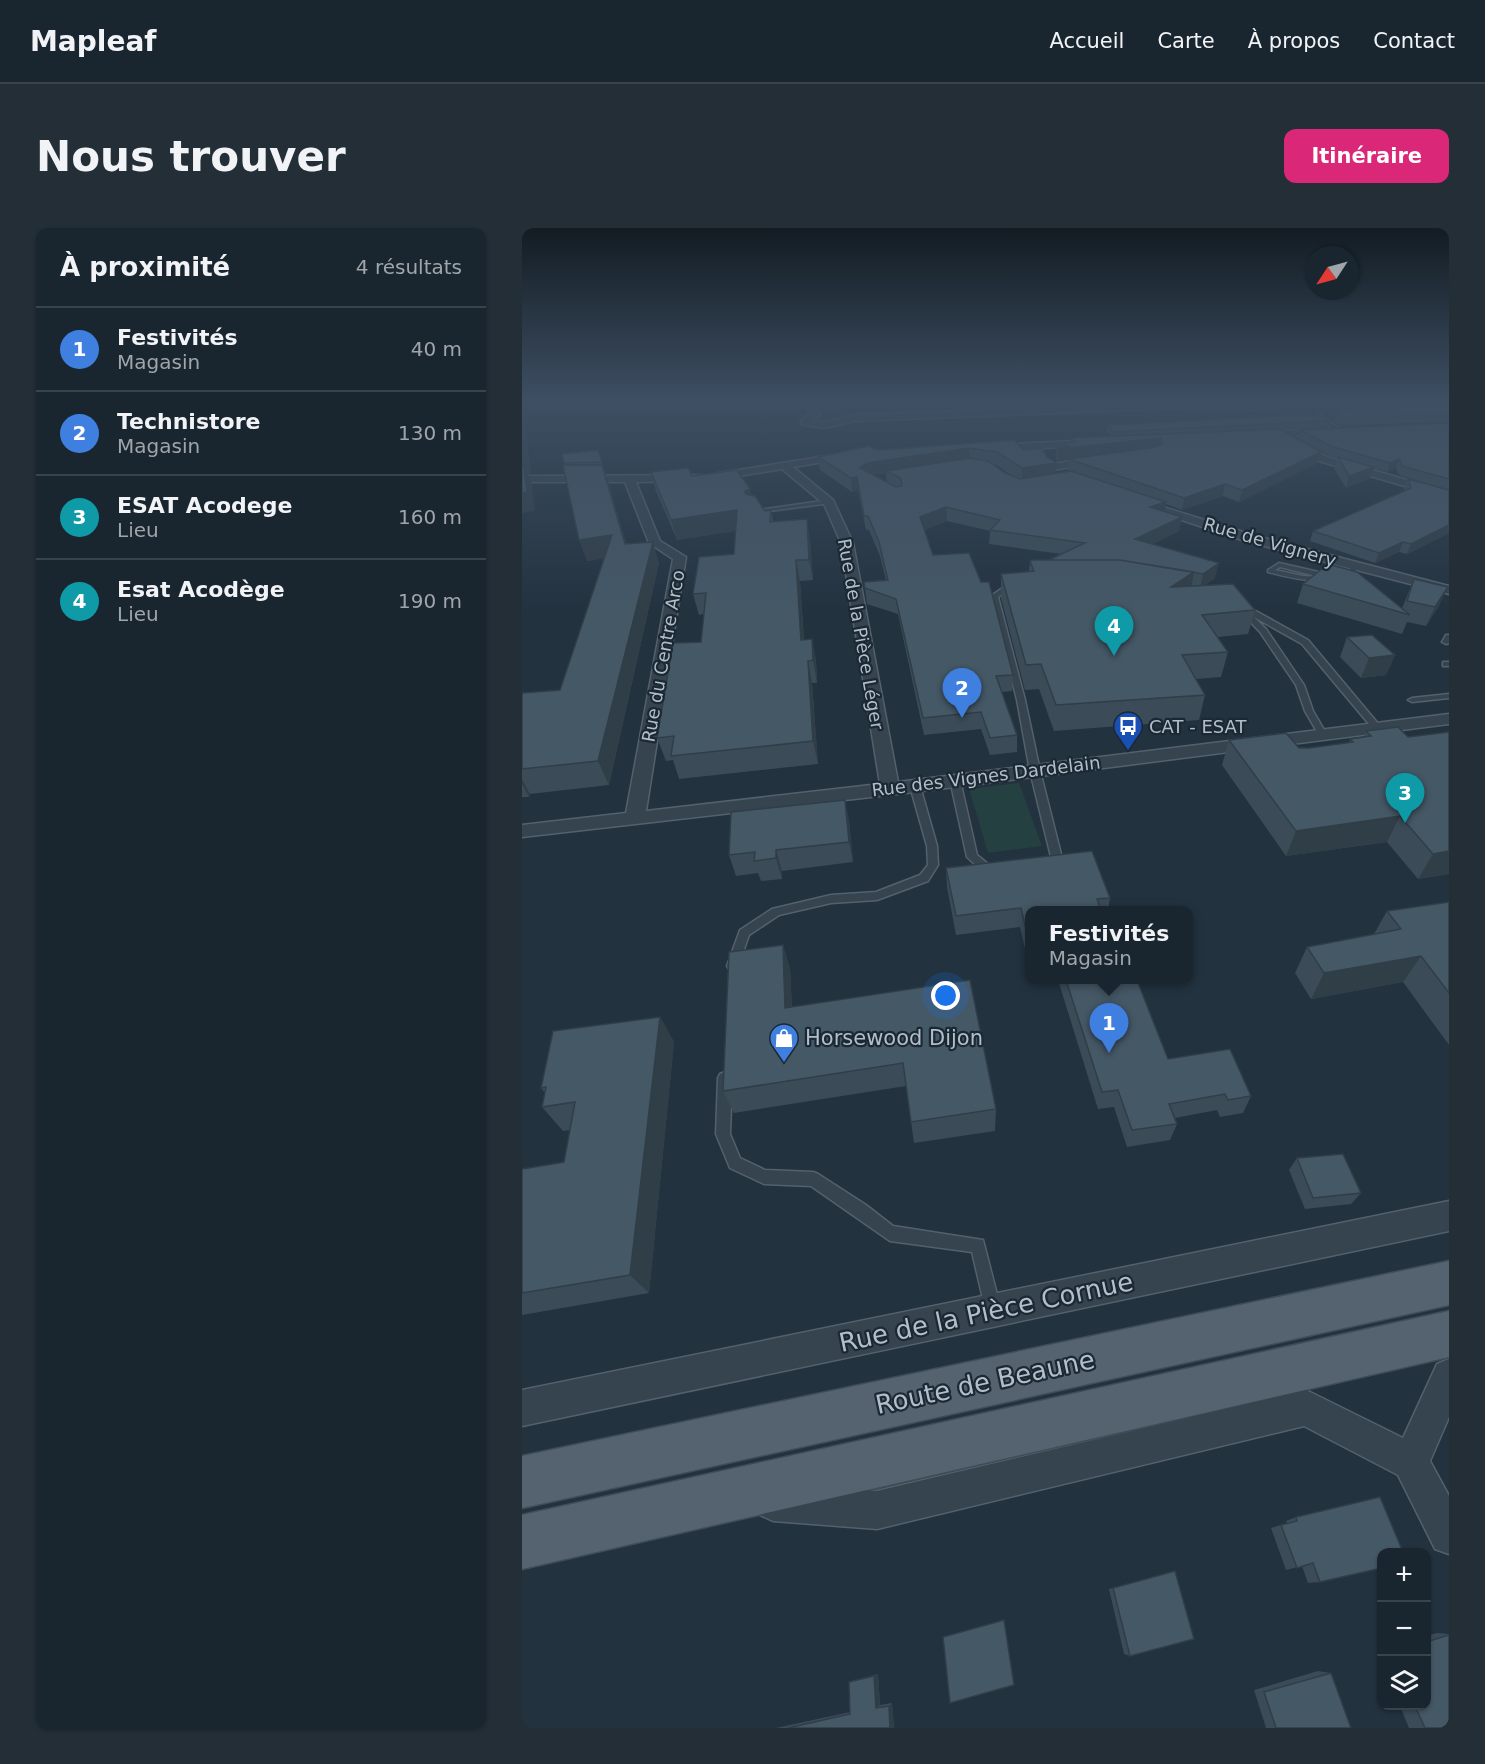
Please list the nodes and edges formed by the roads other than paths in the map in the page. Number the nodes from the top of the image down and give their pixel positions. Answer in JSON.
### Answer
{"nodes":[{"id":1,"x":750,"y":472,"type":"edge"},
{"id":2,"x":798,"y":472,"type":"edge"},
{"id":3,"x":1060,"y":472,"type":"edge"},
{"id":4,"x":1367,"y":472,"type":"edge"},
{"id":5,"x":629,"y":478,"type":"junction"},
{"id":6,"x":522,"y":479,"type":"edge"},
{"id":7,"x":1071,"y":479,"type":"edge"},
{"id":8,"x":1118,"y":495,"type":"edge"},
{"id":9,"x":1449,"y":496,"type":"edge"},
{"id":10,"x":829,"y":502,"type":"junction"},
{"id":11,"x":754,"y":511,"type":"edge"},
{"id":12,"x":1357,"y":567,"type":"junction"},
{"id":13,"x":1331,"y":577,"type":"junction"},
{"id":14,"x":1021,"y":579,"type":"edge"},
{"id":15,"x":1449,"y":590,"type":"edge"},
{"id":16,"x":1232,"y":602,"type":"edge"},
{"id":17,"x":1242,"y":608,"type":"junction"},
{"id":18,"x":1449,"y":696,"type":"edge"},
{"id":19,"x":1412,"y":700,"type":"dead end"},
{"id":20,"x":1449,"y":719,"type":"edge"},
{"id":21,"x":1377,"y":728,"type":"junction"},
{"id":22,"x":1323,"y":735,"type":"junction"},
{"id":23,"x":1035,"y":771,"type":"junction"},
{"id":24,"x":955,"y":780,"type":"junction"},
{"id":25,"x":915,"y":786,"type":"junction"},
{"id":26,"x":890,"y":788,"type":"junction"},
{"id":27,"x":635,"y":817,"type":"junction"},
{"id":28,"x":522,"y":831,"type":"edge"},
{"id":29,"x":1035,"y":867,"type":"edge"},
{"id":30,"x":1007,"y":870,"type":"edge"},
{"id":31,"x":729,"y":980,"type":"edge"},
{"id":32,"x":726,"y":1062,"type":"edge"},
{"id":33,"x":1449,"y":1216,"type":"edge"},
{"id":34,"x":1449,"y":1283,"type":"edge"},
{"id":35,"x":993,"y":1310,"type":"junction"},
{"id":36,"x":1449,"y":1334,"type":"edge"},
{"id":37,"x":1449,"y":1376,"type":"edge"},
{"id":38,"x":522,"y":1408,"type":"edge"},
{"id":39,"x":1411,"y":1462,"type":"junction"},
{"id":40,"x":522,"y":1482,"type":"edge"},
{"id":41,"x":720,"y":1497,"type":"junction"},
{"id":42,"x":1449,"y":1535,"type":"edge"},
{"id":43,"x":522,"y":1542,"type":"edge"}],
"edges":[{"from":1,"to":5,"type":"street"},
{"from":2,"to":10,"type":"street","name":"Rue de la Pièce Léger"},
{"from":3,"to":7,"type":"street"},
{"from":4,"to":9,"type":"street"},
{"from":5,"to":6,"type":"street"},
{"from":5,"to":27,"type":"street","name":"Rue du Centre Arco"},
{"from":8,"to":12,"type":"street","name":"Rue de Vignery"},
{"from":10,"to":11,"type":"lane"},
{"from":10,"to":26,"type":"street","name":"Rue de la Pièce Léger"},
{"from":12,"to":13,"type":"lane"},
{"from":12,"to":15,"type":"street","name":"Rue de Vignery"},
{"from":13,"to":13,"type":"lane"},
{"from":14,"to":23,"type":"lane"},
{"from":16,"to":17,"type":"lane"},
{"from":17,"to":21,"type":"lane"},
{"from":17,"to":22,"type":"lane"},
{"from":18,"to":19,"type":"lane"},
{"from":20,"to":21,"type":"street","name":"Rue des Vignes Dardelain"},
{"from":21,"to":22,"type":"street","name":"Rue des Vignes Dardelain"},
{"from":22,"to":23,"type":"street","name":"Rue des Vignes Dardelain"},
{"from":23,"to":24,"type":"street","name":"Rue des Vignes Dardelain"},
{"from":23,"to":29,"type":"lane"},
{"from":24,"to":25,"type":"street","name":"Rue des Vignes Dardelain"},
{"from":24,"to":30,"type":"lane"},
{"from":25,"to":26,"type":"street","name":"Rue des Vignes Dardelain"},
{"from":25,"to":31,"type":"lane"},
{"from":26,"to":27,"type":"street","name":"Rue des Vignes Dardelain"},
{"from":27,"to":28,"type":"street","name":"Rue des Vignes Dardelain"},
{"from":32,"to":35,"type":"lane"},
{"from":33,"to":35,"type":"street","name":"Rue de la Pièce Cornue"},
{"from":34,"to":40,"type":"main road","name":"Route de Beaune"},
{"from":35,"to":38,"type":"street","name":"Rue de la Pièce Cornue"},
{"from":36,"to":41,"type":"main road"},
{"from":37,"to":39,"type":"street"},
{"from":39,"to":41,"type":"street"},
{"from":39,"to":42,"type":"street"},
{"from":41,"to":43,"type":"main road"}]}
